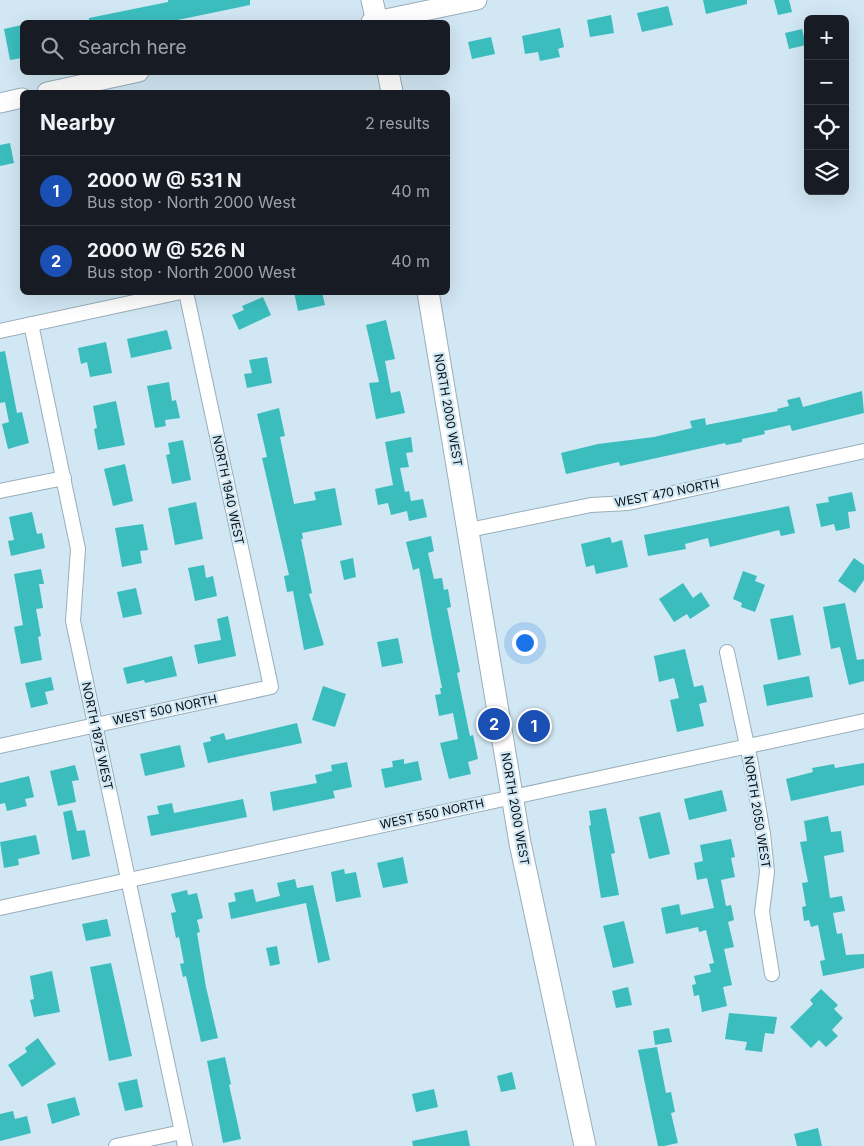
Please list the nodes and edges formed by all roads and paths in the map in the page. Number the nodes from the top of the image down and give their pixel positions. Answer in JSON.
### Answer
{"nodes":[{"id":1,"x":372,"y":0,"type":"edge"},
{"id":2,"x":477,"y":0,"type":"edge"},
{"id":3,"x":375,"y":20,"type":"edge"},
{"id":4,"x":384,"y":20,"type":"edge"},
{"id":5,"x":125,"y":75,"type":"edge"},
{"id":6,"x":389,"y":75,"type":"edge"},
{"id":7,"x":56,"y":90,"type":"edge"},
{"id":8,"x":392,"y":90,"type":"edge"},
{"id":9,"x":20,"y":98,"type":"edge"},
{"id":10,"x":0,"y":103,"type":"edge"},
{"id":11,"x":167,"y":295,"type":"edge"},
{"id":12,"x":187,"y":295,"type":"edge"},
{"id":13,"x":429,"y":295,"type":"edge"},
{"id":14,"x":31,"y":324,"type":"junction"},
{"id":15,"x":0,"y":331,"type":"edge"},
{"id":16,"x":864,"y":451,"type":"edge"},
{"id":17,"x":64,"y":478,"type":"junction"},
{"id":18,"x":0,"y":491,"type":"edge"},
{"id":19,"x":469,"y":530,"type":"junction"},
{"id":20,"x":727,"y":652,"type":"dead end"},
{"id":21,"x":271,"y":687,"type":"joint"},
{"id":22,"x":864,"y":721,"type":"edge"},
{"id":23,"x":95,"y":725,"type":"junction"},
{"id":24,"x":0,"y":746,"type":"edge"},
{"id":25,"x":747,"y":746,"type":"junction"},
{"id":26,"x":513,"y":797,"type":"junction"},
{"id":27,"x":128,"y":881,"type":"junction"},
{"id":28,"x":0,"y":908,"type":"edge"},
{"id":29,"x":772,"y":974,"type":"dead end"},
{"id":30,"x":183,"y":1139,"type":"edge"},
{"id":31,"x":116,"y":1146,"type":"edge"},
{"id":32,"x":585,"y":1146,"type":"edge"}],
"edges":[{"from":1,"to":3,"type":"main road"},
{"from":2,"to":4,"type":"main road"},
{"from":5,"to":7,"type":"main road"},
{"from":6,"to":8,"type":"main road"},
{"from":9,"to":10,"type":"main road"},
{"from":11,"to":14,"type":"street"},
{"from":12,"to":21,"type":"street","name":"NORTH 1940 WEST"},
{"from":13,"to":19,"type":"main road","name":"NORTH 2000 WEST"},
{"from":14,"to":15,"type":"street"},
{"from":14,"to":17,"type":"street","name":"NORTH 1875 WEST"},
{"from":16,"to":19,"type":"street","name":"WEST 470 NORTH"},
{"from":17,"to":18,"type":"street"},
{"from":17,"to":23,"type":"street","name":"NORTH 1875 WEST"},
{"from":19,"to":26,"type":"main road","name":"NORTH 2000 WEST"},
{"from":20,"to":25,"type":"street","name":"NORTH 2050 WEST"},
{"from":21,"to":23,"type":"street","name":"WEST 500 NORTH"},
{"from":22,"to":25,"type":"street","name":"WEST 550 NORTH"},
{"from":23,"to":24,"type":"street","name":"WEST 500 NORTH"},
{"from":23,"to":27,"type":"street","name":"NORTH 1875 WEST"},
{"from":25,"to":26,"type":"street","name":"WEST 550 NORTH"},
{"from":25,"to":29,"type":"street","name":"NORTH 2050 WEST"},
{"from":26,"to":27,"type":"street","name":"WEST 550 NORTH"},
{"from":26,"to":32,"type":"main road","name":"NORTH 2000 WEST"},
{"from":27,"to":28,"type":"street","name":"WEST 550 NORTH"},
{"from":27,"to":30,"type":"street","name":"NORTH 1875 WEST"},
{"from":30,"to":31,"type":"street"}]}
